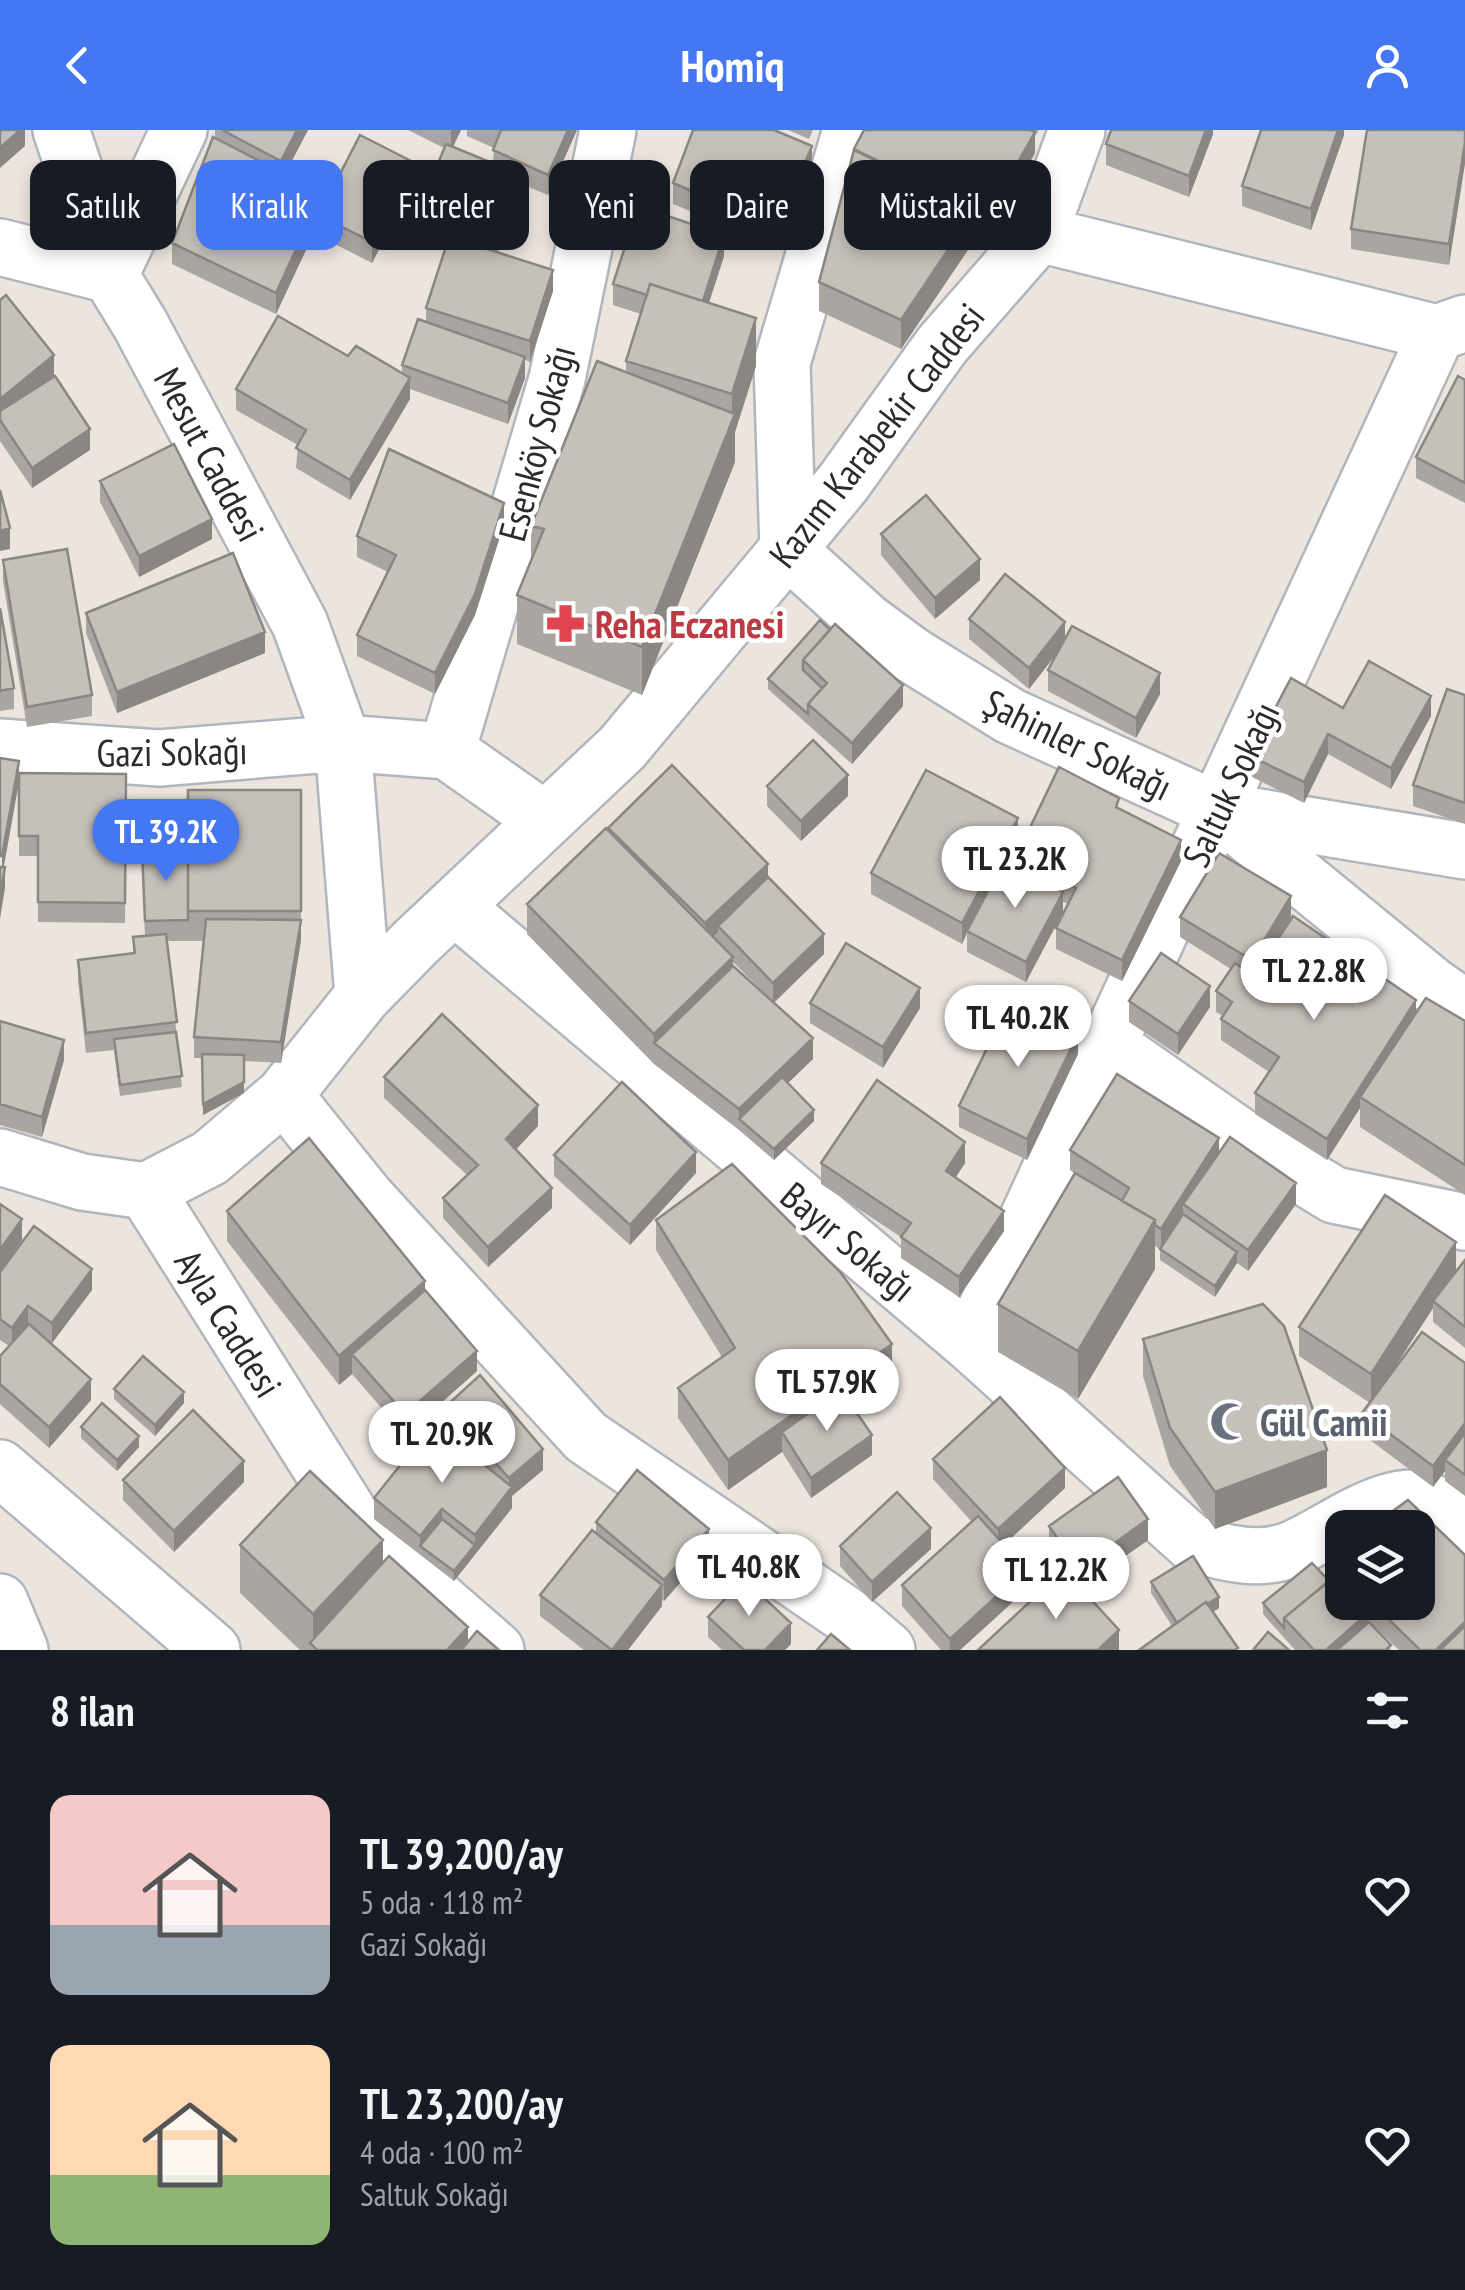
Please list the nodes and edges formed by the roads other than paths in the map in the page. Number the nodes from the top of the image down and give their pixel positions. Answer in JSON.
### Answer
{"nodes":[{"id":1,"x":61,"y":130,"type":"edge"},
{"id":2,"x":179,"y":130,"type":"edge"},
{"id":3,"x":608,"y":130,"type":"edge"},
{"id":4,"x":850,"y":130,"type":"edge"},
{"id":5,"x":1078,"y":130,"type":"edge"},
{"id":6,"x":1051,"y":202,"type":"edge"},
{"id":7,"x":1051,"y":237,"type":"edge"},
{"id":8,"x":0,"y":246,"type":"edge"},
{"id":9,"x":1025,"y":250,"type":"edge"},
{"id":10,"x":110,"y":275,"type":"junction"},
{"id":11,"x":1451,"y":328,"type":"edge"},
{"id":12,"x":788,"y":550,"type":"junction"},
{"id":13,"x":343,"y":743,"type":"junction"},
{"id":14,"x":0,"y":746,"type":"edge"},
{"id":15,"x":448,"y":751,"type":"junction"},
{"id":16,"x":1219,"y":811,"type":"junction"},
{"id":17,"x":545,"y":820,"type":"junction"},
{"id":18,"x":1465,"y":851,"type":"edge"},
{"id":19,"x":454,"y":906,"type":"junction"},
{"id":20,"x":363,"y":996,"type":"junction"},
{"id":21,"x":1465,"y":1008,"type":"edge"},
{"id":22,"x":1110,"y":1044,"type":"junction"},
{"id":23,"x":284,"y":1095,"type":"junction"},
{"id":24,"x":0,"y":1157,"type":"edge"},
{"id":25,"x":146,"y":1191,"type":"junction"},
{"id":26,"x":1465,"y":1222,"type":"edge"},
{"id":27,"x":970,"y":1344,"type":"junction"},
{"id":28,"x":0,"y":1468,"type":"edge"},
{"id":29,"x":1465,"y":1534,"type":"edge"},
{"id":30,"x":0,"y":1602,"type":"edge"},
{"id":31,"x":20,"y":1650,"type":"edge"},
{"id":32,"x":212,"y":1650,"type":"edge"},
{"id":33,"x":496,"y":1650,"type":"edge"},
{"id":34,"x":887,"y":1650,"type":"edge"}],
"edges":[{"from":1,"to":10,"type":"street","name":"Mesut Caddesi"},
{"from":2,"to":10,"type":"street"},
{"from":3,"to":15,"type":"street","name":"Esenköy Sokağı"},
{"from":4,"to":12,"type":"street"},
{"from":5,"to":6,"type":"street"},
{"from":7,"to":11,"type":"street"},
{"from":8,"to":10,"type":"street"},
{"from":9,"to":12,"type":"street","name":"Kazım Karabekir Caddesi"},
{"from":10,"to":13,"type":"street","name":"Mesut Caddesi"},
{"from":11,"to":16,"type":"street","name":"Saltuk Sokağı"},
{"from":12,"to":16,"type":"street","name":"Şahinler Sokağı"},
{"from":12,"to":17,"type":"street","name":"Kazım Karabekir Caddesi"},
{"from":13,"to":14,"type":"street","name":"Gazi Sokağı"},
{"from":13,"to":15,"type":"street","name":"Gazi Sokağı"},
{"from":13,"to":20,"type":"street","name":"Mesut Caddesi"},
{"from":15,"to":17,"type":"street"},
{"from":16,"to":18,"type":"street"},
{"from":16,"to":21,"type":"street","name":"Şahinler Sokağı"},
{"from":16,"to":22,"type":"street","name":"Saltuk Sokağı"},
{"from":17,"to":19,"type":"street","name":"Kazım Karabekir Caddesi"},
{"from":19,"to":20,"type":"street","name":"Kazım Karabekir Caddesi"},
{"from":19,"to":27,"type":"street","name":"Bayır Sokağı"},
{"from":20,"to":23,"type":"street","name":"Kazım Karabekir Caddesi"},
{"from":22,"to":26,"type":"street"},
{"from":22,"to":27,"type":"street","name":"Saltuk Sokağı"},
{"from":23,"to":25,"type":"street","name":"Kazım Karabekir Caddesi"},
{"from":23,"to":34,"type":"street"},
{"from":24,"to":25,"type":"street"},
{"from":25,"to":33,"type":"street","name":"Ayla Caddesi"},
{"from":27,"to":29,"type":"street","name":"Bayır Sokağı"},
{"from":28,"to":32,"type":"street"},
{"from":30,"to":31,"type":"street"}]}
